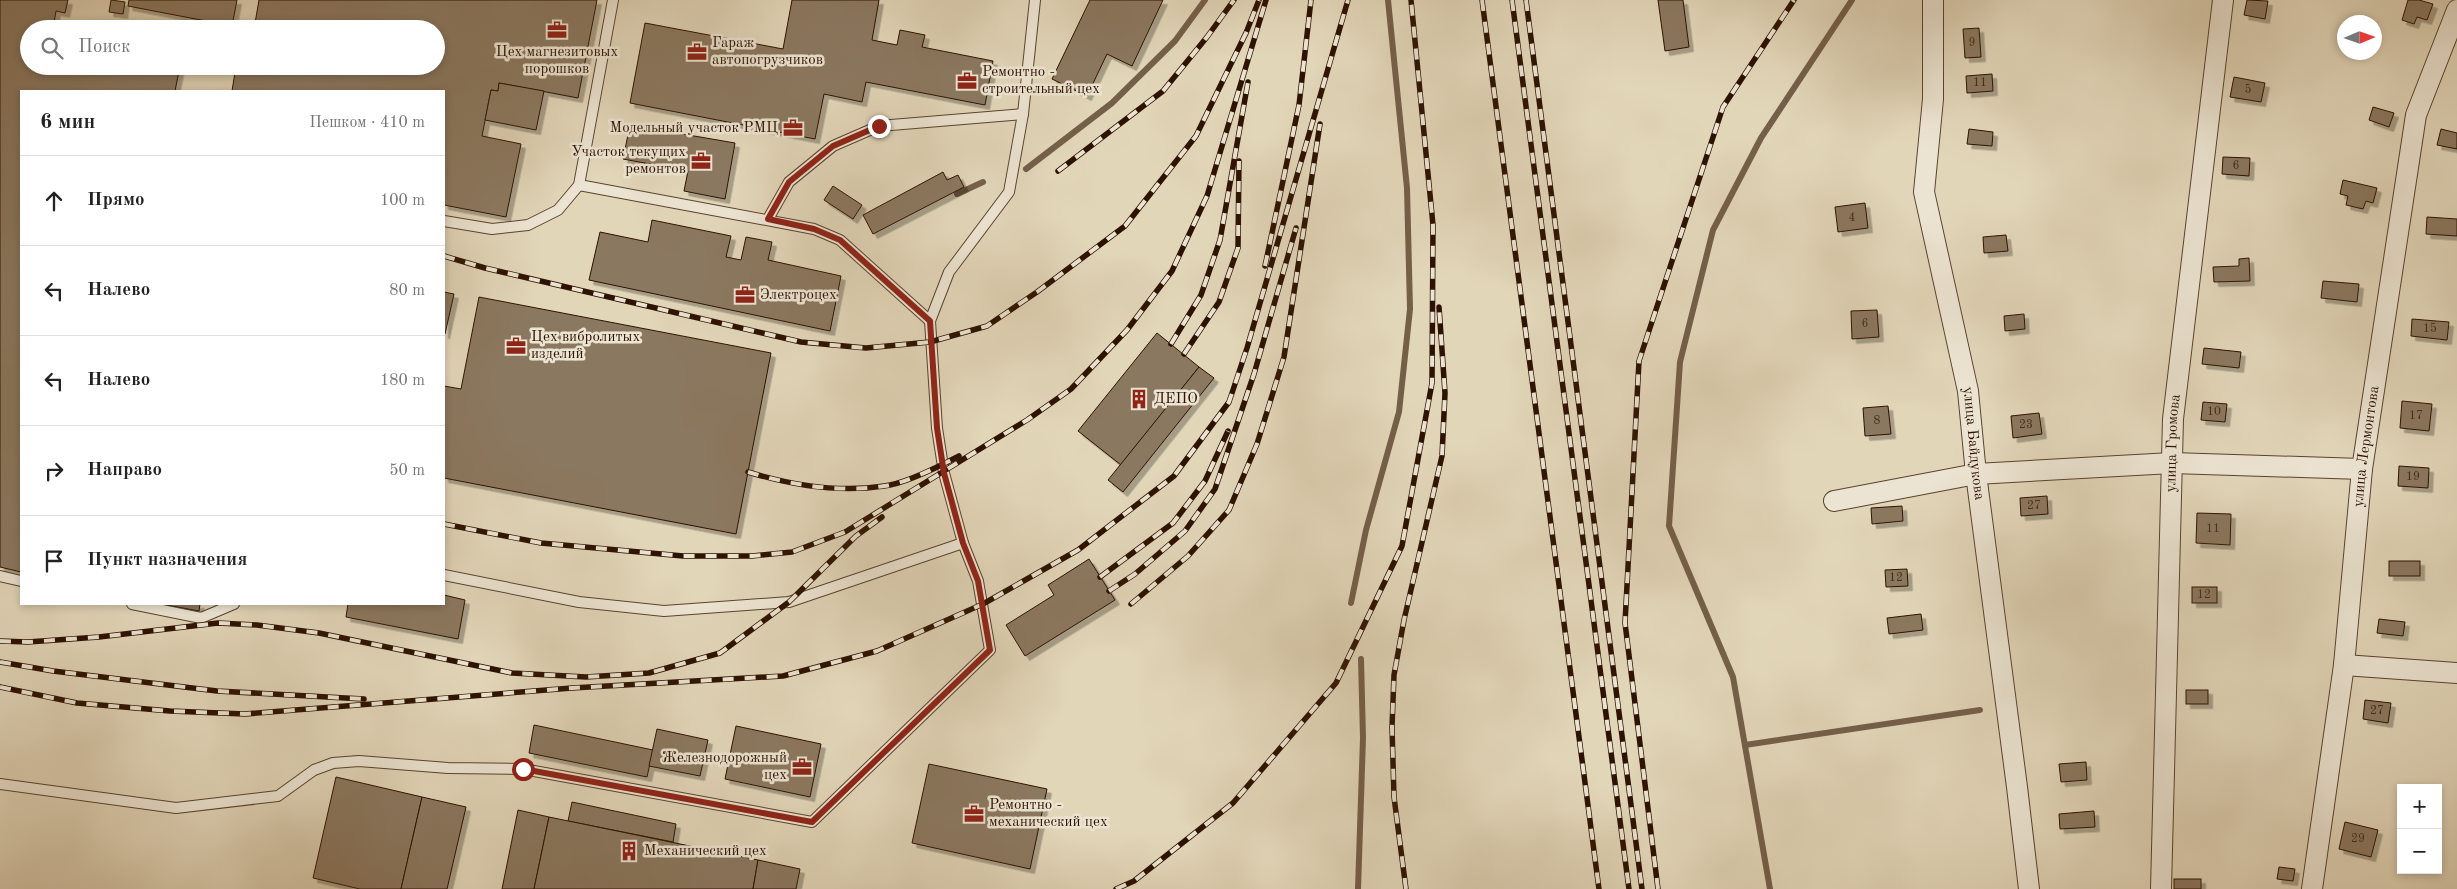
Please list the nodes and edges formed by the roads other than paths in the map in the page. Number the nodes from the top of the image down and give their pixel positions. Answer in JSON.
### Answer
{"nodes":[{"id":1,"x":613,"y":0,"type":"edge"},
{"id":2,"x":1035,"y":0,"type":"edge"},
{"id":3,"x":1933,"y":0,"type":"edge"},
{"id":4,"x":2223,"y":0,"type":"edge"},
{"id":5,"x":2457,"y":10,"type":"edge"},
{"id":6,"x":1023,"y":114,"type":"junction"},
{"id":7,"x":579,"y":185,"type":"junction"},
{"id":8,"x":768,"y":219,"type":"junction"},
{"id":9,"x":445,"y":221,"type":"edge"},
{"id":10,"x":930,"y":321,"type":"junction"},
{"id":11,"x":2172,"y":463,"type":"junction"},
{"id":12,"x":2362,"y":469,"type":"junction"},
{"id":13,"x":1976,"y":474,"type":"junction"},
{"id":14,"x":1834,"y":501,"type":"dead end"},
{"id":15,"x":963,"y":543,"type":"junction"},
{"id":16,"x":445,"y":575,"type":"edge"},
{"id":17,"x":0,"y":576,"type":"edge"},
{"id":18,"x":20,"y":581,"type":"edge"},
{"id":19,"x":137,"y":605,"type":"edge"},
{"id":20,"x":232,"y":605,"type":"edge"},
{"id":21,"x":2344,"y":665,"type":"junction"},
{"id":22,"x":2457,"y":674,"type":"edge"},
{"id":23,"x":0,"y":784,"type":"edge"},
{"id":24,"x":2028,"y":889,"type":"edge"},
{"id":25,"x":2161,"y":889,"type":"edge"},
{"id":26,"x":2312,"y":889,"type":"edge"}],
"edges":[{"from":1,"to":7,"type":"lane"},
{"from":2,"to":6,"type":"lane"},
{"from":3,"to":13,"type":"street","name":"улица Байдукова"},
{"from":4,"to":11,"type":"street","name":"улица Громова"},
{"from":5,"to":12,"type":"street","name":"улица Лермонтова"},
{"from":6,"to":8,"type":"lane"},
{"from":6,"to":10,"type":"lane"},
{"from":7,"to":8,"type":"lane"},
{"from":7,"to":9,"type":"lane"},
{"from":8,"to":10,"type":"lane"},
{"from":10,"to":15,"type":"lane"},
{"from":11,"to":12,"type":"street"},
{"from":11,"to":13,"type":"street"},
{"from":11,"to":25,"type":"street","name":"улица Громова"},
{"from":12,"to":21,"type":"street","name":"улица Лермонтова"},
{"from":13,"to":14,"type":"street"},
{"from":13,"to":24,"type":"street","name":"улица Байдукова"},
{"from":15,"to":16,"type":"lane"},
{"from":15,"to":23,"type":"lane"},
{"from":17,"to":18,"type":"lane"},
{"from":19,"to":20,"type":"lane"},
{"from":21,"to":22,"type":"street"},
{"from":21,"to":26,"type":"street","name":"улица Лермонтова"}]}
